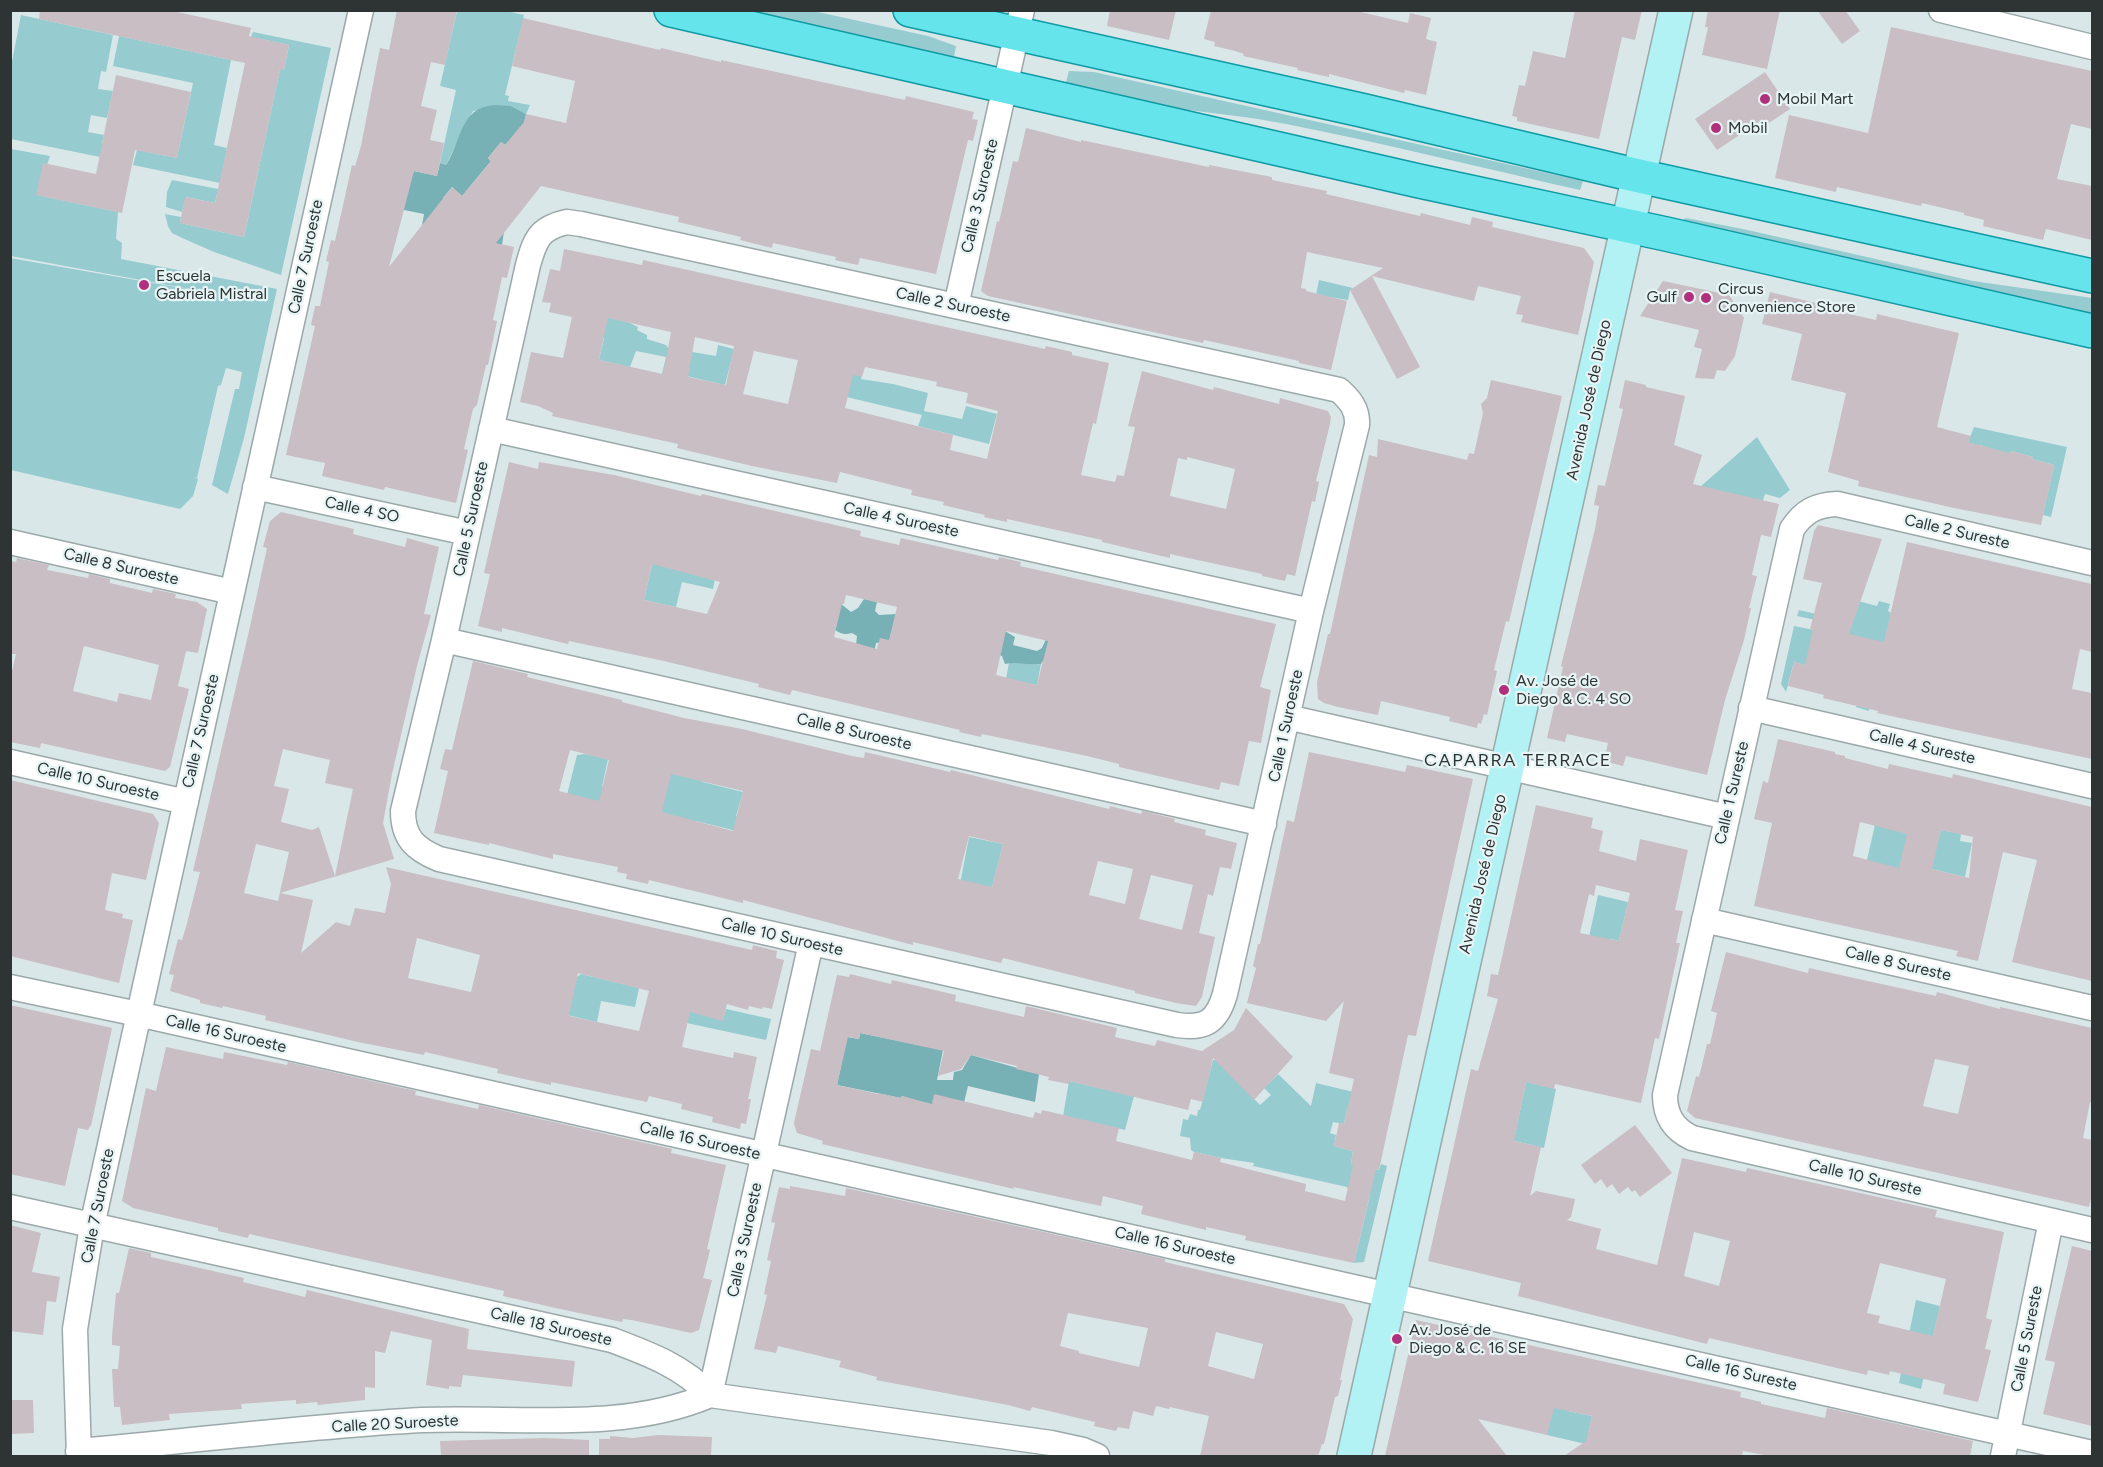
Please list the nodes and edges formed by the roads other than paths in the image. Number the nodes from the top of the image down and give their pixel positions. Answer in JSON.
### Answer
{"nodes":[{"id":1,"x":361,"y":10,"type":"edge"},
{"id":2,"x":671,"y":10,"type":"edge"},
{"id":3,"x":910,"y":10,"type":"edge"},
{"id":4,"x":1676,"y":10,"type":"edge"},
{"id":5,"x":1941,"y":10,"type":"edge"},
{"id":6,"x":1019,"y":22,"type":"edge"},
{"id":7,"x":2092,"y":47,"type":"edge"},
{"id":8,"x":1005,"y":85,"type":"junction"},
{"id":9,"x":1639,"y":176,"type":"junction"},
{"id":10,"x":557,"y":224,"type":"joint"},
{"id":11,"x":1627,"y":225,"type":"junction"},
{"id":12,"x":2092,"y":276,"type":"edge"},
{"id":13,"x":956,"y":306,"type":"junction"},
{"id":14,"x":2092,"y":331,"type":"edge"},
{"id":15,"x":1347,"y":396,"type":"joint"},
{"id":16,"x":491,"y":429,"type":"junction"},
{"id":17,"x":255,"y":487,"type":"junction"},
{"id":18,"x":1821,"y":505,"type":"joint"},
{"id":19,"x":468,"y":533,"type":"junction"},
{"id":20,"x":10,"y":542,"type":"edge"},
{"id":21,"x":2092,"y":563,"type":"edge"},
{"id":22,"x":232,"y":592,"type":"junction"},
{"id":23,"x":1311,"y":611,"type":"junction"},
{"id":24,"x":444,"y":640,"type":"junction"},
{"id":25,"x":1751,"y":708,"type":"junction"},
{"id":26,"x":1287,"y":717,"type":"junction"},
{"id":27,"x":10,"y":762,"type":"edge"},
{"id":28,"x":1507,"y":767,"type":"junction"},
{"id":29,"x":2092,"y":786,"type":"edge"},
{"id":30,"x":186,"y":802,"type":"junction"},
{"id":31,"x":1726,"y":817,"type":"junction"},
{"id":32,"x":1264,"y":824,"type":"junction"},
{"id":33,"x":403,"y":825,"type":"joint"},
{"id":34,"x":1704,"y":920,"type":"junction"},
{"id":35,"x":811,"y":943,"type":"junction"},
{"id":36,"x":10,"y":987,"type":"edge"},
{"id":37,"x":2092,"y":1008,"type":"edge"},
{"id":38,"x":138,"y":1014,"type":"junction"},
{"id":39,"x":1177,"y":1025,"type":"joint"},
{"id":40,"x":1665,"y":1095,"type":"joint"},
{"id":41,"x":764,"y":1155,"type":"junction"},
{"id":42,"x":10,"y":1207,"type":"edge"},
{"id":43,"x":2051,"y":1221,"type":"junction"},
{"id":44,"x":92,"y":1226,"type":"junction"},
{"id":45,"x":2092,"y":1230,"type":"edge"},
{"id":46,"x":1390,"y":1294,"type":"junction"},
{"id":47,"x":710,"y":1395,"type":"junction"},
{"id":48,"x":2005,"y":1445,"type":"edge"},
{"id":49,"x":1090,"y":1453,"type":"edge"},
{"id":50,"x":2092,"y":1453,"type":"edge"},
{"id":51,"x":78,"y":1454,"type":"edge"},
{"id":52,"x":1354,"y":1456,"type":"edge"}],
"edges":[{"from":1,"to":17,"type":"street","name":"Calle 7 Suroeste"},
{"from":2,"to":8,"type":"main road"},
{"from":3,"to":6,"type":"main road"},
{"from":4,"to":9,"type":"main road","name":"Avenida José de Diego"},
{"from":5,"to":7,"type":"street"},
{"from":6,"to":8,"type":"street","name":"Calle 3 Suroeste"},
{"from":6,"to":9,"type":"main road"},
{"from":8,"to":11,"type":"main road"},
{"from":8,"to":13,"type":"street","name":"Calle 3 Suroeste"},
{"from":9,"to":11,"type":"main road","name":"Avenida José de Diego"},
{"from":9,"to":12,"type":"main road"},
{"from":10,"to":13,"type":"street","name":"Calle 2 Suroeste"},
{"from":10,"to":16,"type":"street","name":"Calle 5 Suroeste"},
{"from":11,"to":14,"type":"main road"},
{"from":11,"to":28,"type":"main road","name":"Avenida José de Diego"},
{"from":13,"to":15,"type":"street","name":"Calle 2 Suroeste"},
{"from":15,"to":23,"type":"street","name":"Calle 1 Suroeste"},
{"from":16,"to":19,"type":"street","name":"Calle 5 Suroeste"},
{"from":16,"to":23,"type":"street","name":"Calle 4 Suroeste"},
{"from":17,"to":19,"type":"street","name":"Calle 4 SO"},
{"from":17,"to":22,"type":"street","name":"Calle 7 Suroeste"},
{"from":18,"to":21,"type":"street","name":"Calle 2 Sureste"},
{"from":18,"to":25,"type":"street","name":"Calle 1 Sureste"},
{"from":19,"to":24,"type":"street","name":"Calle 5 Suroeste"},
{"from":20,"to":22,"type":"street","name":"Calle 8 Suroeste"},
{"from":22,"to":30,"type":"street","name":"Calle 7 Suroeste"},
{"from":23,"to":26,"type":"street","name":"Calle 1 Suroeste"},
{"from":24,"to":32,"type":"street","name":"Calle 8 Suroeste"},
{"from":24,"to":33,"type":"street","name":"Calle 5 Suroeste"},
{"from":25,"to":29,"type":"street","name":"Calle 4 Sureste"},
{"from":25,"to":31,"type":"street","name":"Calle 1 Sureste"},
{"from":26,"to":28,"type":"street"},
{"from":26,"to":32,"type":"street","name":"Calle 1 Suroeste"},
{"from":27,"to":30,"type":"street","name":"Calle 10 Suroeste"},
{"from":28,"to":31,"type":"street"},
{"from":28,"to":46,"type":"main road","name":"Avenida José de Diego"},
{"from":30,"to":38,"type":"street","name":"Calle 7 Suroeste"},
{"from":31,"to":34,"type":"street","name":"Calle 1 Sureste"},
{"from":32,"to":39,"type":"street","name":"Calle 1 Suroeste"},
{"from":33,"to":35,"type":"street","name":"Calle 10 Suroeste"},
{"from":34,"to":37,"type":"street","name":"Calle 8 Sureste"},
{"from":34,"to":40,"type":"street","name":"Calle 1 Sureste"},
{"from":35,"to":39,"type":"street","name":"Calle 10 Suroeste"},
{"from":35,"to":41,"type":"street","name":"Calle 3 Suroeste"},
{"from":36,"to":38,"type":"street","name":"Calle 16 Suroeste"},
{"from":38,"to":41,"type":"street","name":"Calle 16 Suroeste"},
{"from":38,"to":44,"type":"street","name":"Calle 7 Suroeste"},
{"from":40,"to":43,"type":"street","name":"Calle 10 Sureste"},
{"from":41,"to":46,"type":"street","name":"Calle 16 Suroeste"},
{"from":41,"to":47,"type":"street","name":"Calle 3 Suroeste"},
{"from":42,"to":44,"type":"street","name":"Calle 18 Suroeste"},
{"from":43,"to":45,"type":"street","name":"Calle 10 Sureste"},
{"from":43,"to":48,"type":"street","name":"Calle 5 Sureste"},
{"from":44,"to":47,"type":"street","name":"Calle 18 Suroeste"},
{"from":44,"to":51,"type":"street","name":"Calle 7 Suroeste"},
{"from":46,"to":48,"type":"street","name":"Calle 16 Sureste"},
{"from":46,"to":52,"type":"main road","name":"Avenida José de Diego"},
{"from":47,"to":49,"type":"street"},
{"from":47,"to":51,"type":"street","name":"Calle 20 Suroeste"},
{"from":48,"to":50,"type":"street","name":"Calle 16 Sureste"}]}
